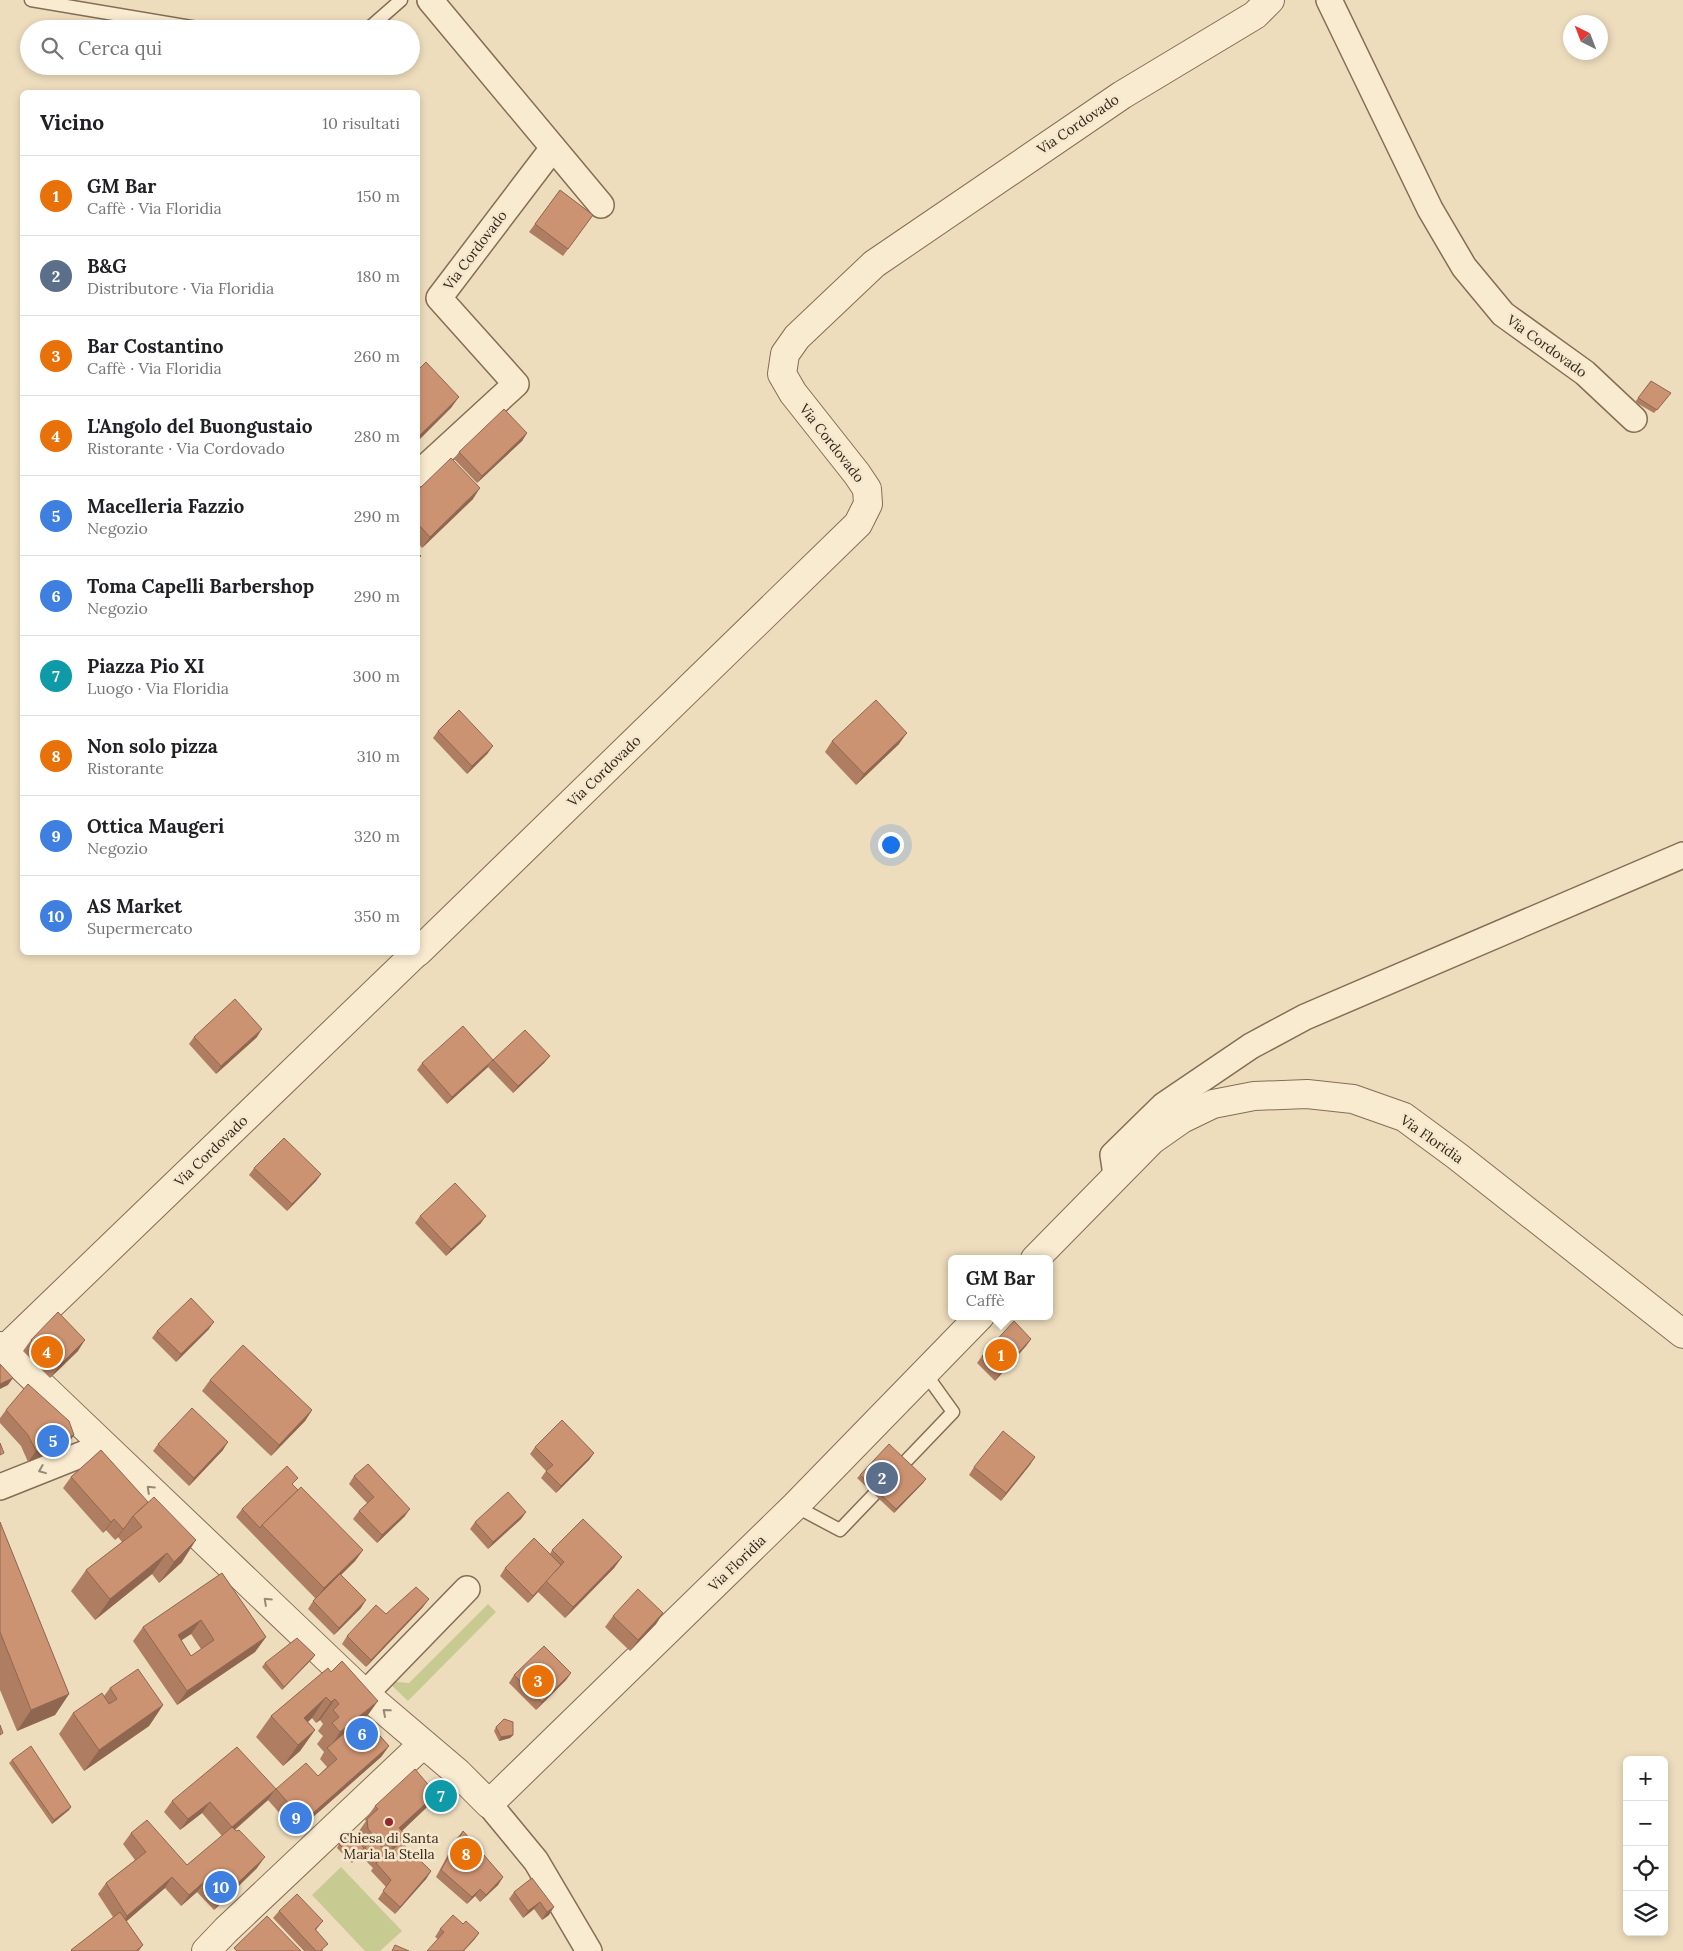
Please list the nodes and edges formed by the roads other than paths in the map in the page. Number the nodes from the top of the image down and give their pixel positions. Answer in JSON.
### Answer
{"nodes":[{"id":1,"x":30,"y":0,"type":"edge"},
{"id":2,"x":401,"y":0,"type":"edge"},
{"id":3,"x":430,"y":0,"type":"edge"},
{"id":4,"x":1270,"y":0,"type":"edge"},
{"id":5,"x":1329,"y":0,"type":"edge"},
{"id":6,"x":149,"y":20,"type":"edge"},
{"id":7,"x":378,"y":20,"type":"edge"},
{"id":8,"x":553,"y":148,"type":"junction"},
{"id":9,"x":600,"y":205,"type":"dead end"},
{"id":10,"x":1634,"y":419,"type":"dead end"},
{"id":11,"x":420,"y":472,"type":"edge"},
{"id":12,"x":1683,"y":855,"type":"edge"},
{"id":13,"x":420,"y":949,"type":"edge"},
{"id":14,"x":414,"y":955,"type":"edge"},
{"id":15,"x":1116,"y":1175,"type":"junction"},
{"id":16,"x":1040,"y":1255,"type":"edge"},
{"id":17,"x":976,"y":1320,"type":"edge"},
{"id":18,"x":1683,"y":1334,"type":"edge"},
{"id":19,"x":2,"y":1348,"type":"edge"},
{"id":20,"x":925,"y":1373,"type":"junction"},
{"id":21,"x":104,"y":1446,"type":"junction"},
{"id":22,"x":0,"y":1487,"type":"edge"},
{"id":23,"x":795,"y":1506,"type":"junction"},
{"id":24,"x":467,"y":1588,"type":"dead end"},
{"id":25,"x":365,"y":1694,"type":"junction"},
{"id":26,"x":423,"y":1744,"type":"junction"},
{"id":27,"x":489,"y":1804,"type":"junction"},
{"id":28,"x":206,"y":1951,"type":"edge"},
{"id":29,"x":589,"y":1951,"type":"edge"}],
"edges":[{"from":1,"to":6,"type":"lane"},
{"from":2,"to":7,"type":"lane"},
{"from":3,"to":8,"type":"street"},
{"from":4,"to":13,"type":"street","name":"Via Cordovado"},
{"from":5,"to":10,"type":"street","name":"Via Cordovado"},
{"from":8,"to":9,"type":"street"},
{"from":8,"to":11,"type":"street","name":"Via Cordovado"},
{"from":12,"to":15,"type":"street"},
{"from":14,"to":19,"type":"street","name":"Via Cordovado"},
{"from":15,"to":16,"type":"street","name":"Via Floridia"},
{"from":15,"to":18,"type":"street","name":"Via Floridia"},
{"from":17,"to":20,"type":"street","name":"Via Floridia"},
{"from":19,"to":21,"type":"street"},
{"from":20,"to":23,"type":"street","name":"Via Floridia"},
{"from":20,"to":23,"type":"lane"},
{"from":21,"to":22,"type":"street","one_way":true},
{"from":25,"to":21,"type":"street","one_way":true},
{"from":23,"to":27,"type":"street","name":"Via Floridia"},
{"from":24,"to":25,"type":"street"},
{"from":26,"to":25,"type":"street","one_way":true},
{"from":26,"to":27,"type":"street"},
{"from":26,"to":28,"type":"street"},
{"from":27,"to":29,"type":"street"}]}
